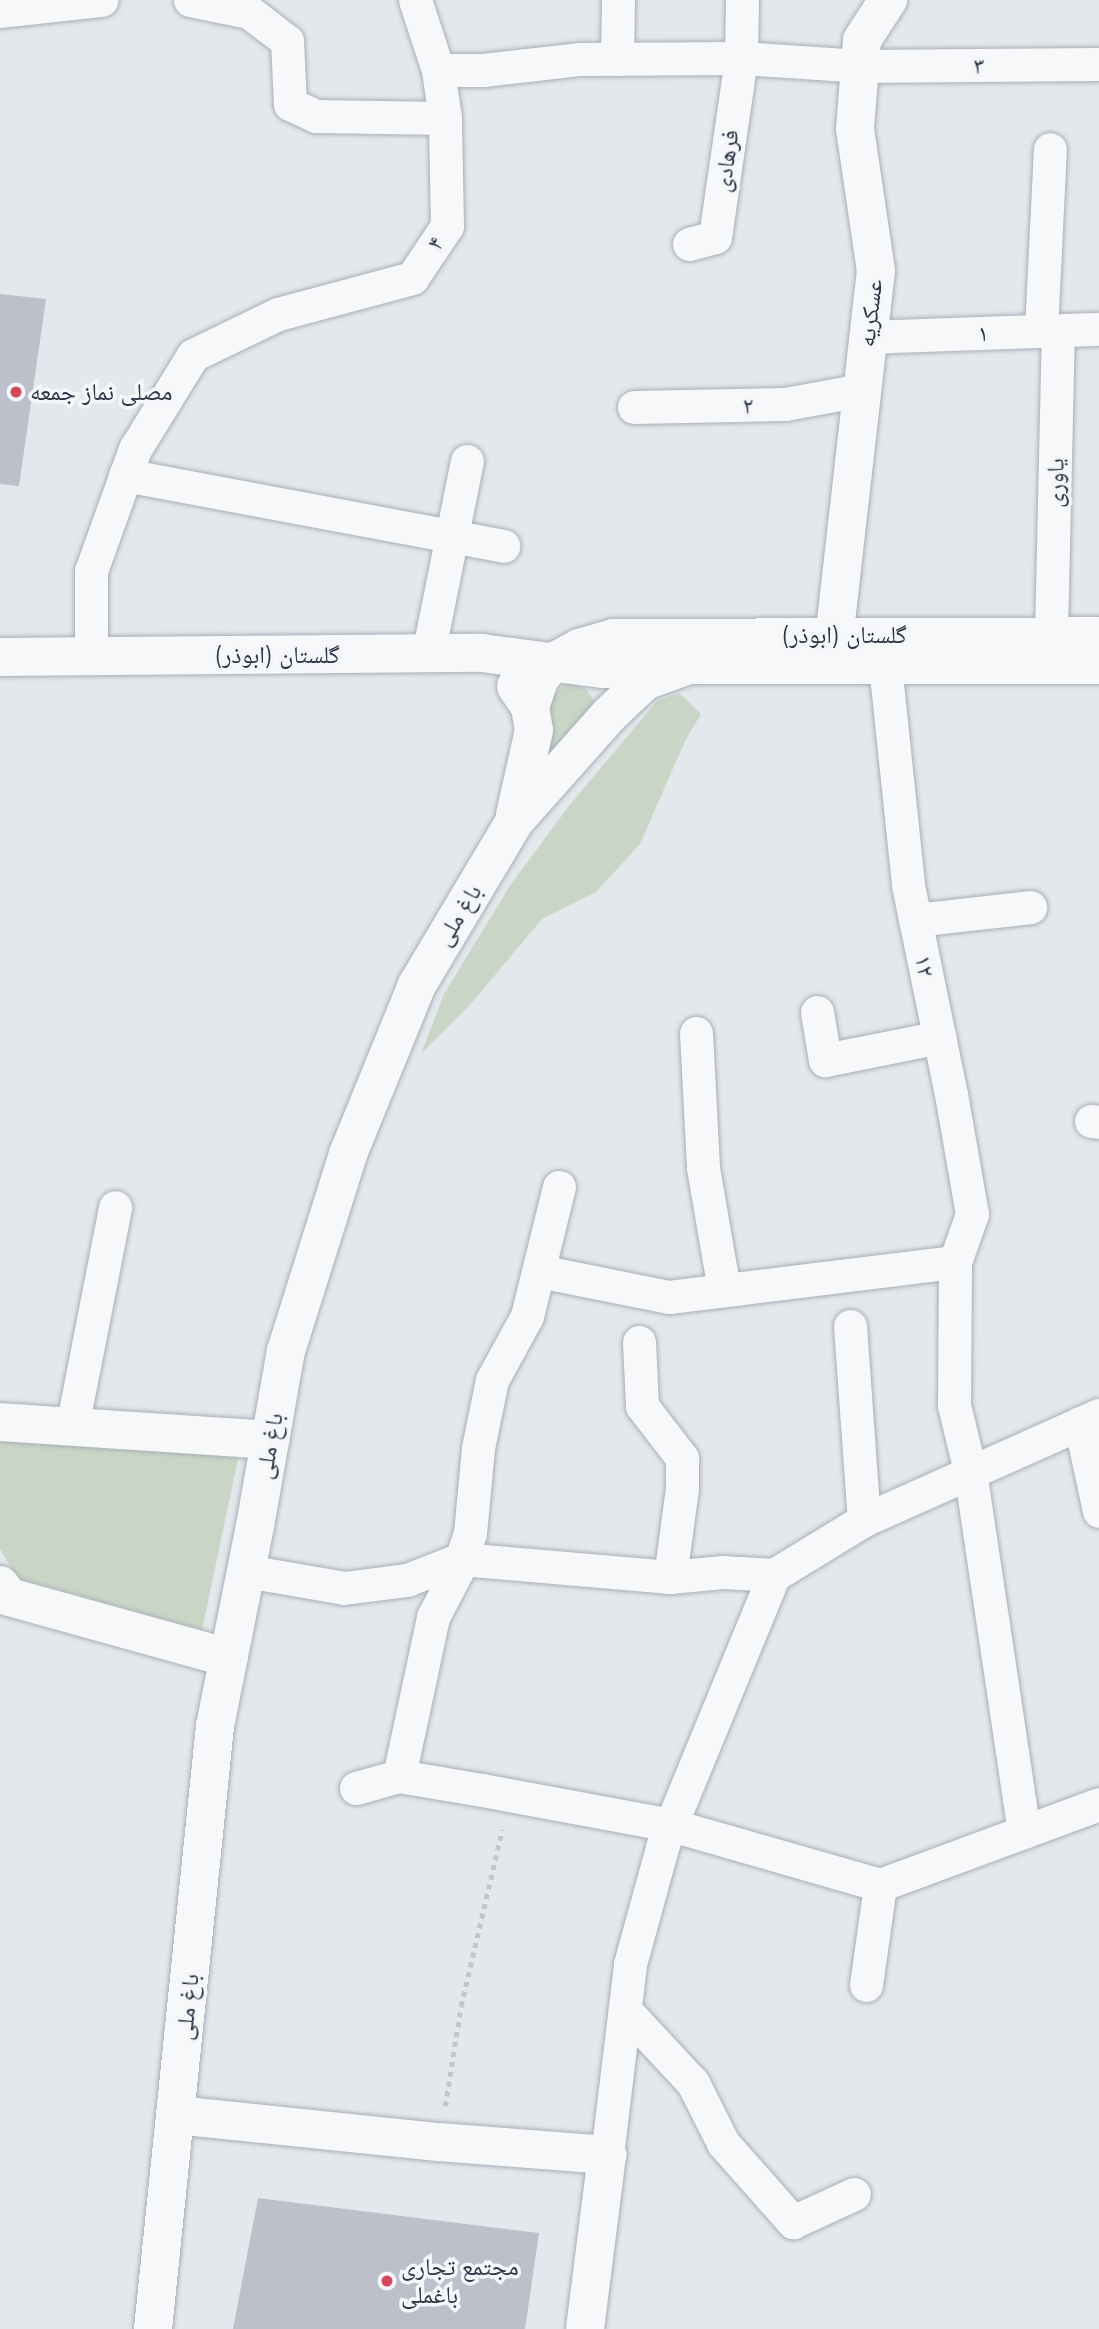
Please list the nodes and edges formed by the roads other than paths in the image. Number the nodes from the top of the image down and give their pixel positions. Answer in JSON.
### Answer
{"nodes":[{"id":1,"x":101,"y":0,"type":"edge"},
{"id":2,"x":190,"y":0,"type":"edge"},
{"id":3,"x":415,"y":0,"type":"edge"},
{"id":4,"x":618,"y":0,"type":"edge"},
{"id":5,"x":742,"y":0,"type":"edge"},
{"id":6,"x":888,"y":0,"type":"edge"},
{"id":7,"x":0,"y":11,"type":"edge"},
{"id":8,"x":741,"y":58,"type":"junction"},
{"id":9,"x":617,"y":59,"type":"junction"},
{"id":10,"x":1099,"y":64,"type":"edge"},
{"id":11,"x":860,"y":66,"type":"junction"},
{"id":12,"x":438,"y":70,"type":"junction"},
{"id":13,"x":445,"y":118,"type":"junction"},
{"id":14,"x":1050,"y":149,"type":"dead end"},
{"id":15,"x":689,"y":244,"type":"dead end"},
{"id":16,"x":1099,"y":329,"type":"edge"},
{"id":17,"x":1049,"y":331,"type":"junction"},
{"id":18,"x":867,"y":337,"type":"junction"},
{"id":19,"x":862,"y":390,"type":"junction"},
{"id":20,"x":634,"y":407,"type":"dead end"},
{"id":21,"x":467,"y":461,"type":"dead end"},
{"id":22,"x":125,"y":475,"type":"junction"},
{"id":23,"x":452,"y":537,"type":"junction"},
{"id":24,"x":503,"y":546,"type":"dead end"},
{"id":25,"x":1099,"y":636,"type":"edge"},
{"id":26,"x":833,"y":650,"type":"junction"},
{"id":27,"x":886,"y":650,"type":"junction"},
{"id":28,"x":1052,"y":650,"type":"junction"},
{"id":29,"x":428,"y":653,"type":"junction"},
{"id":30,"x":482,"y":653,"type":"junction"},
{"id":31,"x":91,"y":656,"type":"junction"},
{"id":32,"x":0,"y":657,"type":"edge"},
{"id":33,"x":552,"y":662,"type":"junction"},
{"id":34,"x":1099,"y":664,"type":"edge"},
{"id":35,"x":689,"y":665,"type":"junction"},
{"id":36,"x":530,"y":707,"type":"junction"},
{"id":37,"x":514,"y":822,"type":"junction"},
{"id":38,"x":1030,"y":907,"type":"dead end"},
{"id":39,"x":915,"y":920,"type":"junction"},
{"id":40,"x":817,"y":1012,"type":"dead end"},
{"id":41,"x":696,"y":1033,"type":"dead end"},
{"id":42,"x":940,"y":1037,"type":"junction"},
{"id":43,"x":559,"y":1188,"type":"dead end"},
{"id":44,"x":115,"y":1207,"type":"dead end"},
{"id":45,"x":955,"y":1262,"type":"junction"},
{"id":46,"x":539,"y":1271,"type":"junction"},
{"id":47,"x":724,"y":1290,"type":"junction"},
{"id":48,"x":850,"y":1326,"type":"dead end"},
{"id":49,"x":639,"y":1342,"type":"dead end"},
{"id":50,"x":1090,"y":1419,"type":"edge"},
{"id":51,"x":0,"y":1422,"type":"edge"},
{"id":52,"x":72,"y":1427,"type":"junction"},
{"id":53,"x":270,"y":1440,"type":"junction"},
{"id":54,"x":970,"y":1471,"type":"junction"},
{"id":55,"x":1099,"y":1511,"type":"edge"},
{"id":56,"x":864,"y":1520,"type":"junction"},
{"id":57,"x":461,"y":1559,"type":"junction"},
{"id":58,"x":246,"y":1571,"type":"junction"},
{"id":59,"x":774,"y":1575,"type":"junction"},
{"id":60,"x":670,"y":1577,"type":"junction"},
{"id":61,"x":0,"y":1584,"type":"edge"},
{"id":62,"x":229,"y":1658,"type":"junction"},
{"id":63,"x":399,"y":1776,"type":"junction"},
{"id":64,"x":356,"y":1788,"type":"dead end"},
{"id":65,"x":1099,"y":1804,"type":"edge"},
{"id":66,"x":671,"y":1825,"type":"junction"},
{"id":67,"x":1024,"y":1832,"type":"junction"},
{"id":68,"x":880,"y":1885,"type":"junction"},
{"id":69,"x":866,"y":1985,"type":"dead end"},
{"id":70,"x":625,"y":2010,"type":"junction"},
{"id":71,"x":176,"y":2115,"type":"junction"},
{"id":72,"x":607,"y":2155,"type":"junction"},
{"id":73,"x":854,"y":2194,"type":"dead end"},
{"id":74,"x":153,"y":2329,"type":"edge"},
{"id":75,"x":585,"y":2329,"type":"edge"}],
"edges":[{"from":1,"to":7,"type":"street"},
{"from":2,"to":13,"type":"street"},
{"from":3,"to":12,"type":"street","name":"۴"},
{"from":4,"to":9,"type":"street"},
{"from":5,"to":8,"type":"street"},
{"from":6,"to":11,"type":"street","name":"عسکریه"},
{"from":8,"to":9,"type":"street"},
{"from":8,"to":11,"type":"street"},
{"from":8,"to":15,"type":"street","name":"فرهادی"},
{"from":9,"to":12,"type":"street"},
{"from":10,"to":11,"type":"street","name":"۳"},
{"from":11,"to":18,"type":"street","name":"عسکریه"},
{"from":12,"to":13,"type":"street","name":"۴"},
{"from":13,"to":22,"type":"street","name":"۴"},
{"from":14,"to":17,"type":"street","name":"یاوری"},
{"from":16,"to":17,"type":"street","name":"۱"},
{"from":17,"to":18,"type":"street","name":"۱"},
{"from":17,"to":28,"type":"street","name":"یاوری"},
{"from":18,"to":19,"type":"street","name":"عسکریه"},
{"from":19,"to":20,"type":"street","name":"۲"},
{"from":19,"to":26,"type":"street","name":"عسکریه"},
{"from":21,"to":23,"type":"street"},
{"from":22,"to":23,"type":"street"},
{"from":22,"to":31,"type":"street","name":"۴"},
{"from":23,"to":24,"type":"street"},
{"from":23,"to":29,"type":"street"},
{"from":25,"to":28,"type":"street","name":"گلستان (ابوذر)"},
{"from":26,"to":27,"type":"street","name":"گلستان (ابوذر)"},
{"from":26,"to":33,"type":"street","name":"گلستان (ابوذر)"},
{"from":26,"to":35,"type":"street","name":"گلستان (ابوذر)"},
{"from":27,"to":28,"type":"street","name":"گلستان (ابوذر)"},
{"from":27,"to":39,"type":"street","name":"۱۲"},
{"from":28,"to":34,"type":"street","name":"گلستان (ابوذر)"},
{"from":29,"to":30,"type":"street","name":"گلستان (ابوذر)"},
{"from":29,"to":31,"type":"street","name":"گلستان (ابوذر)"},
{"from":30,"to":33,"type":"street","name":"گلستان (ابوذر)"},
{"from":30,"to":36,"type":"street"},
{"from":31,"to":32,"type":"street","name":"گلستان (ابوذر)"},
{"from":33,"to":35,"type":"street","name":"گلستان (ابوذر)"},
{"from":33,"to":36,"type":"street"},
{"from":35,"to":37,"type":"street","name":"باغ ملی"},
{"from":36,"to":37,"type":"street","name":"باغ ملی"},
{"from":37,"to":53,"type":"street","name":"باغ ملی"},
{"from":38,"to":39,"type":"street"},
{"from":39,"to":42,"type":"street","name":"۱۲"},
{"from":40,"to":42,"type":"street"},
{"from":41,"to":47,"type":"street"},
{"from":42,"to":45,"type":"street","name":"۱۲"},
{"from":43,"to":46,"type":"street"},
{"from":44,"to":52,"type":"street"},
{"from":45,"to":47,"type":"street"},
{"from":45,"to":54,"type":"street","name":"۱۲"},
{"from":46,"to":47,"type":"street"},
{"from":46,"to":57,"type":"street"},
{"from":48,"to":56,"type":"street"},
{"from":49,"to":60,"type":"street"},
{"from":50,"to":54,"type":"street"},
{"from":50,"to":55,"type":"street"},
{"from":51,"to":52,"type":"street"},
{"from":52,"to":53,"type":"street"},
{"from":53,"to":58,"type":"street","name":"باغ ملی"},
{"from":54,"to":56,"type":"street"},
{"from":54,"to":67,"type":"street","name":"۱۲"},
{"from":56,"to":59,"type":"street"},
{"from":57,"to":58,"type":"street"},
{"from":57,"to":60,"type":"street"},
{"from":57,"to":63,"type":"street"},
{"from":58,"to":62,"type":"street","name":"باغ ملی"},
{"from":59,"to":60,"type":"street"},
{"from":59,"to":66,"type":"street"},
{"from":61,"to":62,"type":"street"},
{"from":62,"to":71,"type":"street","name":"باغ ملی"},
{"from":63,"to":64,"type":"street"},
{"from":63,"to":66,"type":"street"},
{"from":65,"to":67,"type":"street"},
{"from":66,"to":68,"type":"street"},
{"from":66,"to":70,"type":"street"},
{"from":67,"to":68,"type":"street"},
{"from":68,"to":69,"type":"street"},
{"from":70,"to":72,"type":"street"},
{"from":70,"to":73,"type":"street"},
{"from":71,"to":72,"type":"street"},
{"from":71,"to":74,"type":"street","name":"باغ ملی"},
{"from":72,"to":75,"type":"street"}]}
